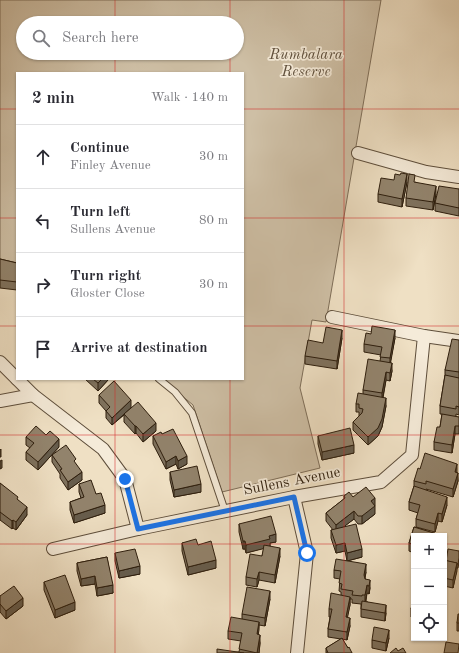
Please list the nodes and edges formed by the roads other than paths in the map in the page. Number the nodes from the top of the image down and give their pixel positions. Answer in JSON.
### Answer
{"nodes":[{"id":1,"x":358,"y":153,"type":"dead end"},
{"id":2,"x":459,"y":177,"type":"edge"},
{"id":3,"x":332,"y":318,"type":"dead end"},
{"id":4,"x":424,"y":336,"type":"junction"},
{"id":5,"x":459,"y":341,"type":"edge"},
{"id":6,"x":0,"y":362,"type":"edge"},
{"id":7,"x":16,"y":378,"type":"edge"},
{"id":8,"x":18,"y":380,"type":"edge"},
{"id":9,"x":160,"y":380,"type":"edge"},
{"id":10,"x":34,"y":395,"type":"junction"},
{"id":11,"x":0,"y":401,"type":"edge"},
{"id":12,"x":294,"y":497,"type":"junction"},
{"id":13,"x":225,"y":511,"type":"junction"},
{"id":14,"x":138,"y":529,"type":"junction"},
{"id":15,"x":53,"y":549,"type":"dead end"},
{"id":16,"x":297,"y":653,"type":"edge"}],
"edges":[{"from":1,"to":2,"type":"street"},
{"from":3,"to":4,"type":"street"},
{"from":4,"to":5,"type":"street"},
{"from":4,"to":12,"type":"street","name":"Sullens Avenue"},
{"from":6,"to":7,"type":"street"},
{"from":8,"to":10,"type":"street"},
{"from":9,"to":13,"type":"lane"},
{"from":10,"to":11,"type":"street"},
{"from":10,"to":14,"type":"street"},
{"from":12,"to":13,"type":"street","name":"Sullens Avenue"},
{"from":12,"to":16,"type":"street"},
{"from":13,"to":14,"type":"street","name":"Sullens Avenue"},
{"from":14,"to":15,"type":"street","name":"Sullens Avenue"}]}
